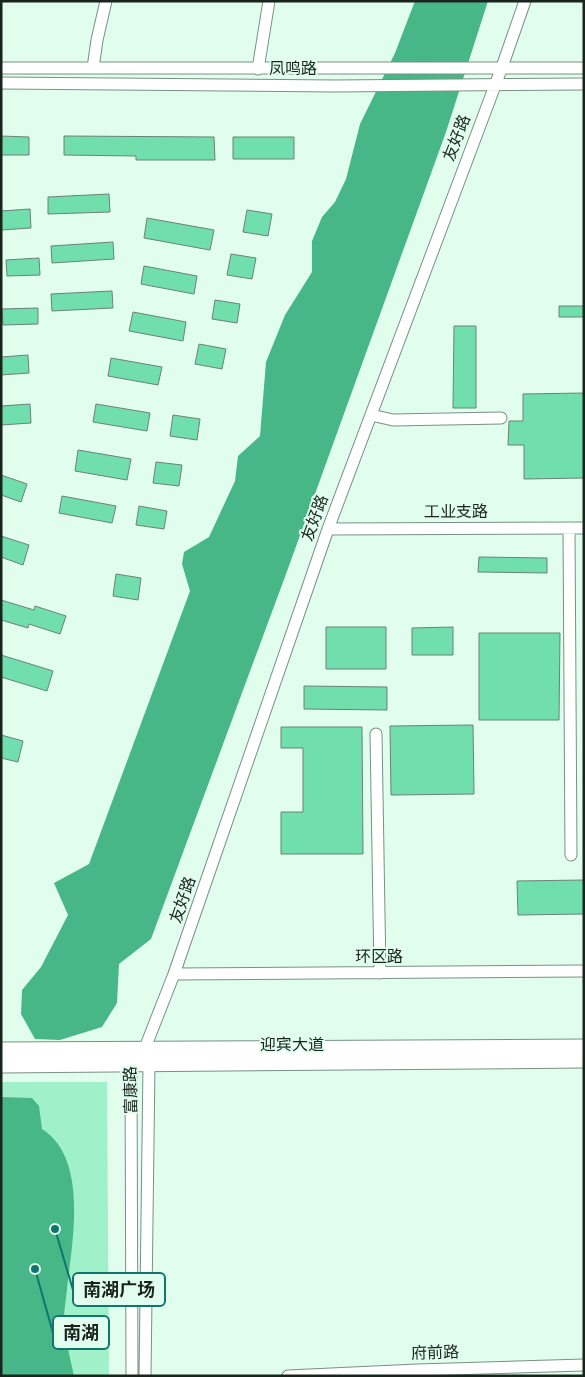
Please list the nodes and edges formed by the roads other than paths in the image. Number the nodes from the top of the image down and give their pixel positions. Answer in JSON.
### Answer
{"nodes":[{"id":1,"x":106,"y":1,"type":"edge"},
{"id":2,"x":268,"y":1,"type":"edge"},
{"id":3,"x":525,"y":1,"type":"edge"},
{"id":4,"x":502,"y":67,"type":"junction"},
{"id":5,"x":1,"y":68,"type":"edge"},
{"id":6,"x":93,"y":68,"type":"junction"},
{"id":7,"x":584,"y":68,"type":"edge"},
{"id":8,"x":258,"y":69,"type":"junction"},
{"id":9,"x":1,"y":83,"type":"edge"},
{"id":10,"x":584,"y":84,"type":"edge"},
{"id":11,"x":495,"y":85,"type":"junction"},
{"id":12,"x":370,"y":415,"type":"junction"},
{"id":13,"x":500,"y":418,"type":"dead end"},
{"id":14,"x":569,"y":528,"type":"junction"},
{"id":15,"x":584,"y":528,"type":"edge"},
{"id":16,"x":328,"y":529,"type":"junction"},
{"id":17,"x":376,"y":734,"type":"dead end"},
{"id":18,"x":571,"y":855,"type":"dead end"},
{"id":19,"x":584,"y":971,"type":"edge"},
{"id":20,"x":380,"y":973,"type":"junction"},
{"id":21,"x":174,"y":974,"type":"junction"},
{"id":22,"x":584,"y":1047,"type":"edge"},
{"id":23,"x":145,"y":1048,"type":"junction"},
{"id":24,"x":1,"y":1050,"type":"edge"},
{"id":25,"x":584,"y":1060,"type":"edge"},
{"id":26,"x":131,"y":1064,"type":"junction"},
{"id":27,"x":149,"y":1064,"type":"junction"},
{"id":28,"x":1,"y":1065,"type":"edge"},
{"id":29,"x":584,"y":1365,"type":"edge"},
{"id":30,"x":417,"y":1373,"type":"edge"},
{"id":31,"x":132,"y":1376,"type":"edge"},
{"id":32,"x":145,"y":1376,"type":"edge"},
{"id":33,"x":288,"y":1376,"type":"edge"}],
"edges":[{"from":1,"to":6,"type":"street"},
{"from":2,"to":8,"type":"street"},
{"from":3,"to":4,"type":"street","name":"友好路"},
{"from":4,"to":7,"type":"street","name":"凤鸣路"},
{"from":4,"to":8,"type":"street","name":"凤鸣路"},
{"from":4,"to":11,"type":"street","name":"友好路"},
{"from":5,"to":6,"type":"street","name":"凤鸣路"},
{"from":6,"to":8,"type":"street","name":"凤鸣路"},
{"from":9,"to":11,"type":"street","name":"凤鸣路"},
{"from":10,"to":11,"type":"street","name":"凤鸣路"},
{"from":11,"to":12,"type":"street","name":"友好路"},
{"from":12,"to":13,"type":"street"},
{"from":12,"to":16,"type":"street","name":"友好路"},
{"from":14,"to":15,"type":"street","name":"工业支路"},
{"from":14,"to":16,"type":"street","name":"工业支路"},
{"from":14,"to":18,"type":"street"},
{"from":16,"to":21,"type":"street","name":"友好路"},
{"from":17,"to":20,"type":"street"},
{"from":19,"to":20,"type":"street","name":"环区路"},
{"from":20,"to":21,"type":"street","name":"环区路"},
{"from":21,"to":23,"type":"street","name":"友好路"},
{"from":22,"to":23,"type":"main road","name":"迎宾大道"},
{"from":23,"to":24,"type":"main road","name":"迎宾大道"},
{"from":23,"to":26,"type":"street","name":"富康路"},
{"from":23,"to":27,"type":"street","name":"富康路"},
{"from":25,"to":27,"type":"main road","name":"迎宾大道"},
{"from":26,"to":27,"type":"main road","name":"迎宾大道"},
{"from":26,"to":28,"type":"main road","name":"迎宾大道"},
{"from":26,"to":31,"type":"street","name":"富康路"},
{"from":27,"to":32,"type":"street","name":"富康路"},
{"from":29,"to":30,"type":"street","name":"府前路"},
{"from":30,"to":33,"type":"street","name":"府前路"}]}
